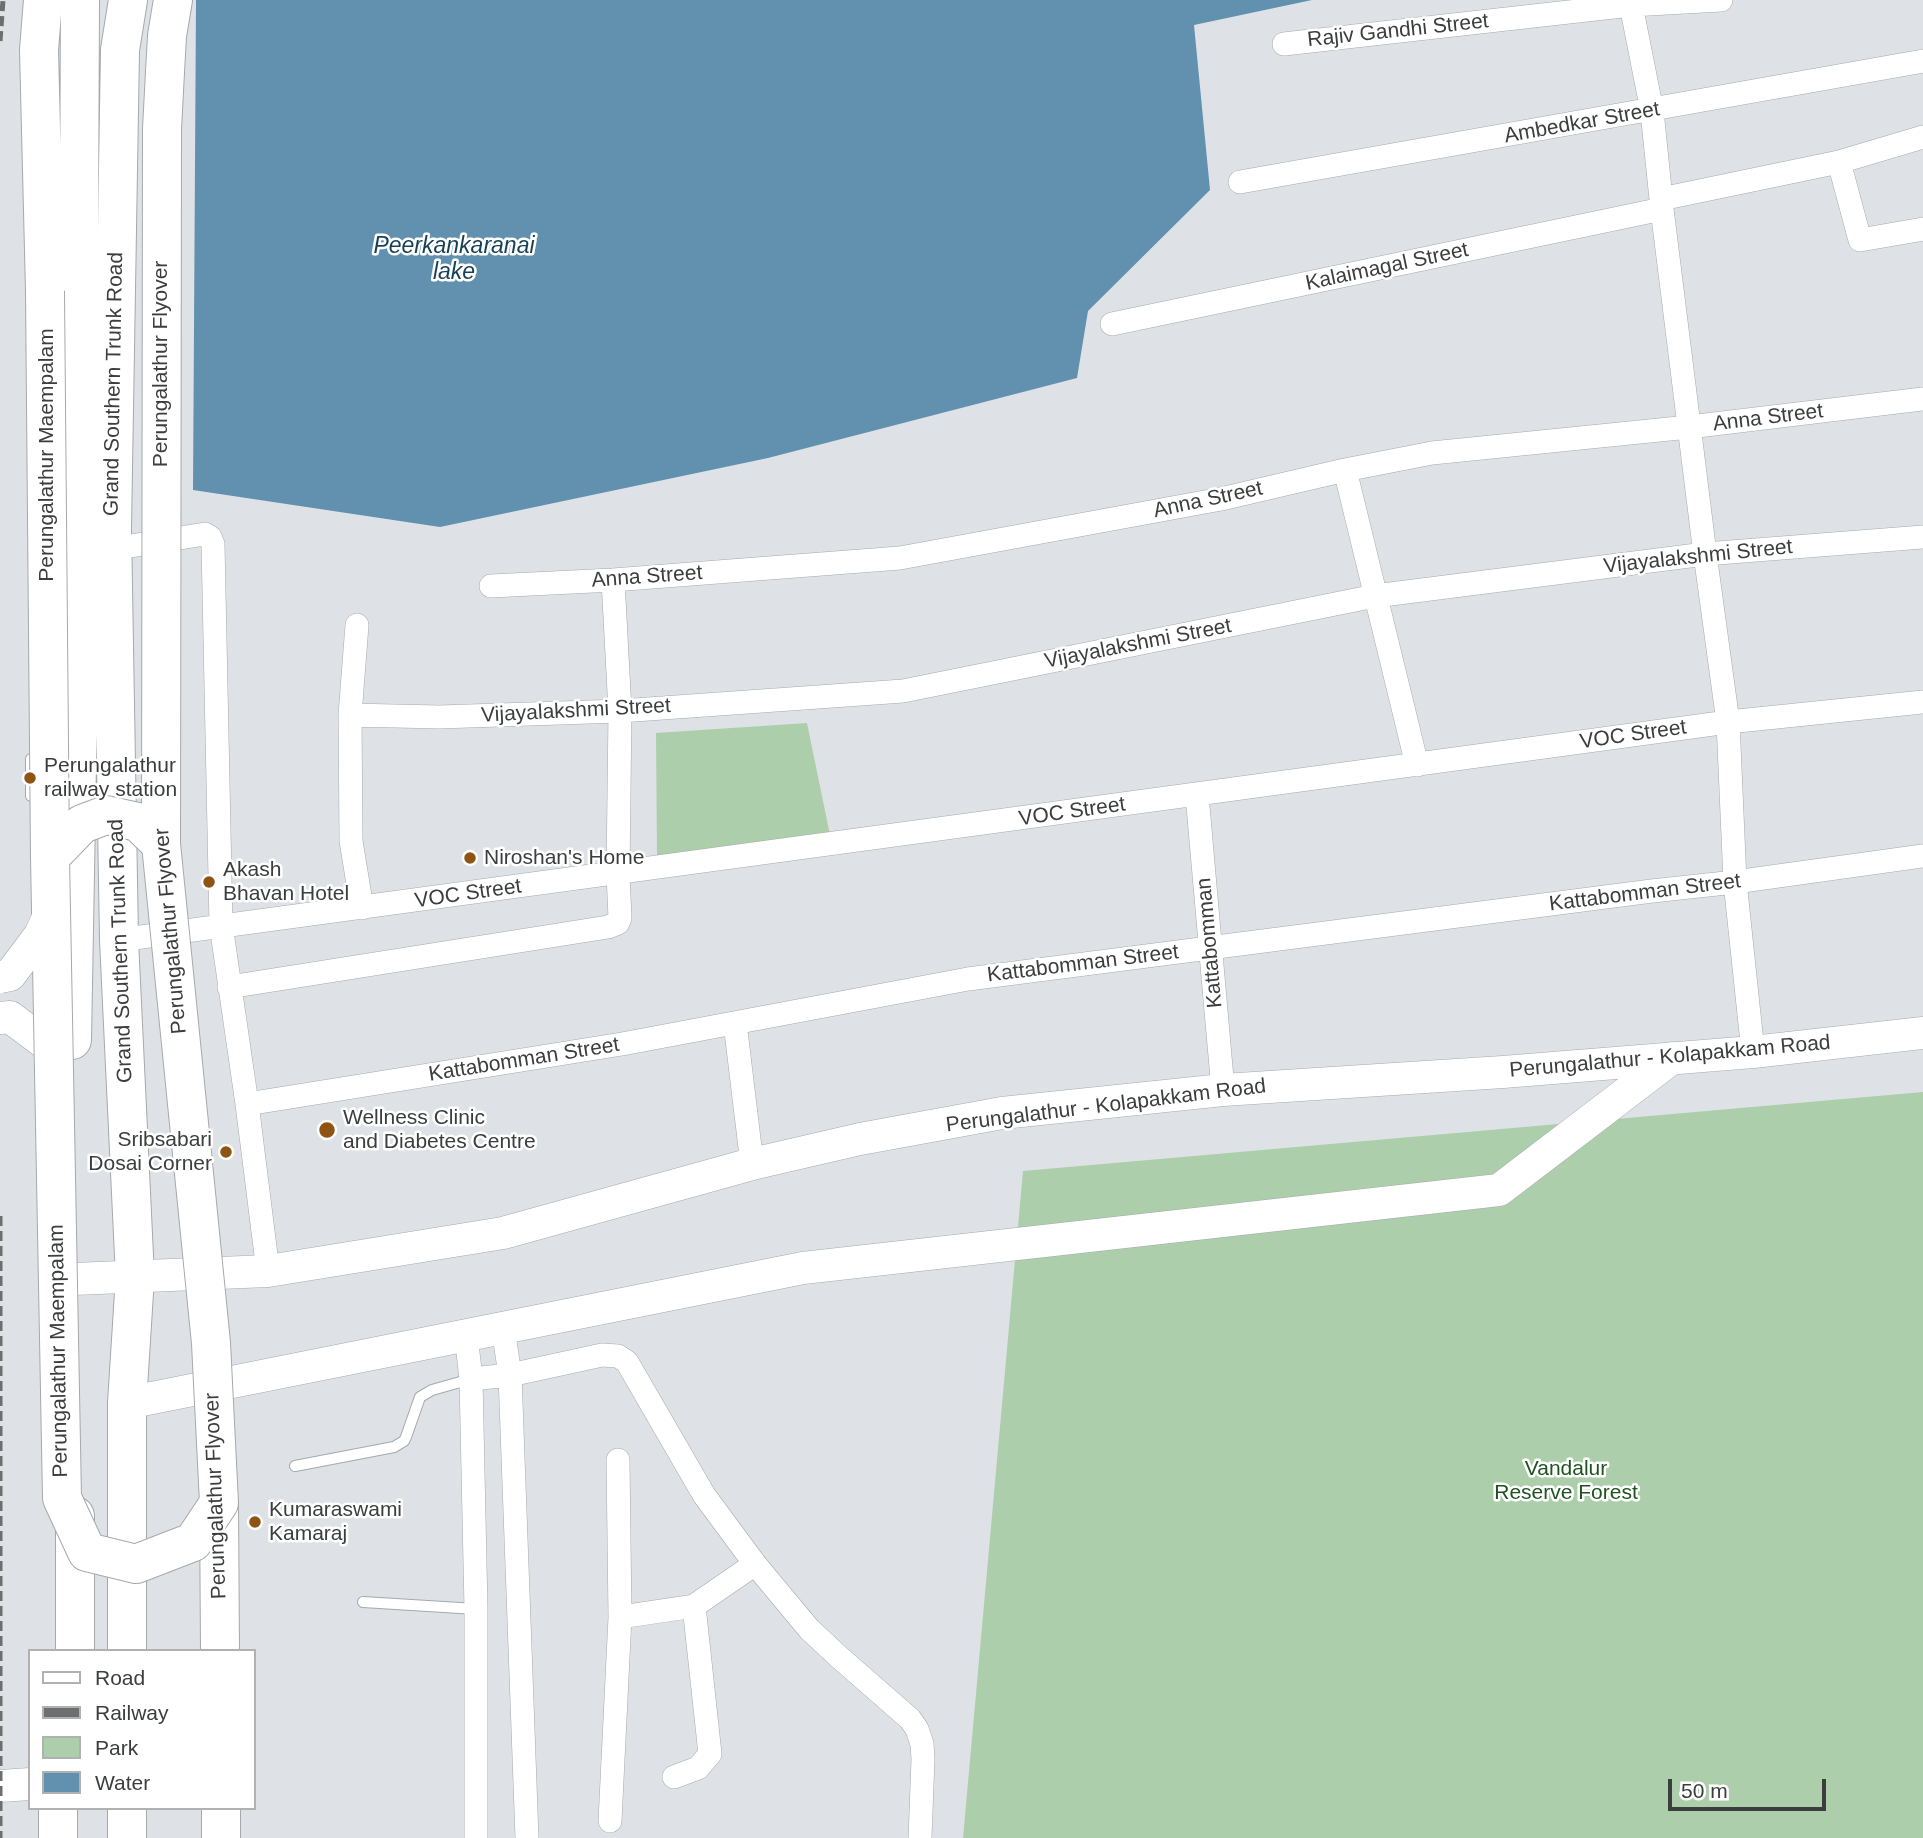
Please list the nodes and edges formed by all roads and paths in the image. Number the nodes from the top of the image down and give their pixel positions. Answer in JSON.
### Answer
{"nodes":[{"id":1,"x":43,"y":0,"type":"edge"},
{"id":2,"x":80,"y":0,"type":"edge"},
{"id":3,"x":128,"y":0,"type":"edge"},
{"id":4,"x":173,"y":0,"type":"edge"},
{"id":5,"x":1721,"y":0,"type":"edge"},
{"id":6,"x":1631,"y":5,"type":"junction"},
{"id":7,"x":1284,"y":44,"type":"dead end"},
{"id":8,"x":1923,"y":61,"type":"edge"},
{"id":9,"x":1652,"y":111,"type":"junction"},
{"id":10,"x":1923,"y":137,"type":"edge"},
{"id":11,"x":1839,"y":162,"type":"junction"},
{"id":12,"x":1240,"y":182,"type":"dead end"},
{"id":13,"x":1661,"y":204,"type":"junction"},
{"id":14,"x":1923,"y":229,"type":"edge"},
{"id":15,"x":1112,"y":324,"type":"dead end"},
{"id":16,"x":1923,"y":399,"type":"edge"},
{"id":17,"x":1689,"y":427,"type":"junction"},
{"id":18,"x":1345,"y":470,"type":"junction"},
{"id":19,"x":1923,"y":537,"type":"edge"},
{"id":20,"x":112,"y":549,"type":"junction"},
{"id":21,"x":1704,"y":554,"type":"junction"},
{"id":22,"x":613,"y":580,"type":"junction"},
{"id":23,"x":491,"y":586,"type":"dead end"},
{"id":24,"x":1375,"y":596,"type":"junction"},
{"id":25,"x":357,"y":625,"type":"dead end"},
{"id":26,"x":59,"y":683,"type":"dead end"},
{"id":27,"x":1923,"y":702,"type":"edge"},
{"id":28,"x":620,"y":711,"type":"junction"},
{"id":29,"x":350,"y":715,"type":"junction"},
{"id":30,"x":39,"y":716,"type":"dead end"},
{"id":31,"x":1728,"y":722,"type":"junction"},
{"id":32,"x":31,"y":752,"type":"dead end"},
{"id":33,"x":1417,"y":765,"type":"junction"},
{"id":34,"x":1198,"y":795,"type":"junction"},
{"id":35,"x":32,"y":803,"type":"dead end"},
{"id":36,"x":161,"y":844,"type":"junction"},
{"id":37,"x":1923,"y":856,"type":"edge"},
{"id":38,"x":50,"y":857,"type":"junction"},
{"id":39,"x":618,"y":874,"type":"junction"},
{"id":40,"x":1735,"y":882,"type":"junction"},
{"id":41,"x":45,"y":902,"type":"junction"},
{"id":42,"x":362,"y":908,"type":"junction"},
{"id":43,"x":221,"y":925,"type":"junction"},
{"id":44,"x":118,"y":940,"type":"junction"},
{"id":45,"x":1210,"y":948,"type":"junction"},
{"id":46,"x":0,"y":977,"type":"edge"},
{"id":47,"x":229,"y":988,"type":"junction"},
{"id":48,"x":72,"y":996,"type":"junction"},
{"id":49,"x":0,"y":1017,"type":"edge"},
{"id":50,"x":735,"y":1023,"type":"junction"},
{"id":51,"x":1923,"y":1033,"type":"edge"},
{"id":52,"x":54,"y":1050,"type":"junction"},
{"id":53,"x":1753,"y":1052,"type":"junction"},
{"id":54,"x":1672,"y":1058,"type":"junction"},
{"id":55,"x":1223,"y":1090,"type":"junction"},
{"id":56,"x":247,"y":1104,"type":"junction"},
{"id":57,"x":752,"y":1164,"type":"junction"},
{"id":58,"x":268,"y":1270,"type":"junction"},
{"id":59,"x":135,"y":1278,"type":"junction"},
{"id":60,"x":74,"y":1279,"type":"junction"},
{"id":61,"x":503,"y":1328,"type":"junction"},
{"id":62,"x":466,"y":1335,"type":"junction"},
{"id":63,"x":510,"y":1375,"type":"junction"},
{"id":64,"x":471,"y":1379,"type":"junction"},
{"id":65,"x":127,"y":1403,"type":"junction"},
{"id":66,"x":618,"y":1460,"type":"dead end"},
{"id":67,"x":295,"y":1466,"type":"dead end"},
{"id":68,"x":62,"y":1498,"type":"junction"},
{"id":69,"x":219,"y":1503,"type":"junction"},
{"id":70,"x":755,"y":1564,"type":"junction"},
{"id":71,"x":363,"y":1602,"type":"dead end"},
{"id":72,"x":694,"y":1606,"type":"junction"},
{"id":73,"x":476,"y":1609,"type":"junction"},
{"id":74,"x":620,"y":1617,"type":"junction"},
{"id":75,"x":60,"y":1649,"type":"edge"},
{"id":76,"x":75,"y":1649,"type":"edge"},
{"id":77,"x":127,"y":1649,"type":"edge"},
{"id":78,"x":220,"y":1649,"type":"edge"},
{"id":79,"x":674,"y":1777,"type":"dead end"},
{"id":80,"x":28,"y":1784,"type":"edge"},
{"id":81,"x":0,"y":1787,"type":"edge"},
{"id":82,"x":58,"y":1810,"type":"edge"},
{"id":83,"x":76,"y":1810,"type":"edge"},
{"id":84,"x":127,"y":1810,"type":"edge"},
{"id":85,"x":221,"y":1810,"type":"edge"},
{"id":86,"x":610,"y":1821,"type":"dead end"},
{"id":87,"x":58,"y":1838,"type":"edge"},
{"id":88,"x":76,"y":1838,"type":"edge"},
{"id":89,"x":127,"y":1838,"type":"edge"},
{"id":90,"x":221,"y":1838,"type":"edge"},
{"id":91,"x":476,"y":1838,"type":"edge"},
{"id":92,"x":527,"y":1838,"type":"edge"},
{"id":93,"x":920,"y":1838,"type":"edge"}],
"edges":[{"from":1,"to":38,"type":"highway","name":"Perungalathur Maempalam","bridge":true},
{"from":2,"to":48,"type":"highway","name":"Grand Southern Trunk Road"},
{"from":3,"to":20,"type":"highway","name":"Grand Southern Trunk Road"},
{"from":4,"to":36,"type":"highway","name":"Perungalathur Flyover","bridge":true},
{"from":5,"to":6,"type":"street","name":"Rajiv Gandhi Street"},
{"from":6,"to":7,"type":"street","name":"Rajiv Gandhi Street"},
{"from":6,"to":9,"type":"street"},
{"from":8,"to":9,"type":"street","name":"Ambedkar Street"},
{"from":9,"to":12,"type":"street","name":"Ambedkar Street"},
{"from":9,"to":13,"type":"street"},
{"from":10,"to":11,"type":"street","name":"Kalaimagal Street"},
{"from":11,"to":13,"type":"street","name":"Kalaimagal Street"},
{"from":11,"to":14,"type":"street"},
{"from":13,"to":15,"type":"street","name":"Kalaimagal Street"},
{"from":13,"to":17,"type":"street"},
{"from":16,"to":17,"type":"street","name":"Anna Street"},
{"from":17,"to":18,"type":"street","name":"Anna Street"},
{"from":17,"to":21,"type":"street"},
{"from":18,"to":22,"type":"street","name":"Anna Street"},
{"from":18,"to":24,"type":"street"},
{"from":19,"to":21,"type":"street","name":"Vijayalakshmi Street"},
{"from":20,"to":43,"type":"street"},
{"from":20,"to":44,"type":"highway","name":"Grand Southern Trunk Road"},
{"from":21,"to":24,"type":"street","name":"Vijayalakshmi Street"},
{"from":21,"to":31,"type":"street"},
{"from":22,"to":23,"type":"street","name":"Anna Street"},
{"from":22,"to":28,"type":"street"},
{"from":24,"to":28,"type":"street","name":"Vijayalakshmi Street"},
{"from":24,"to":33,"type":"street"},
{"from":25,"to":29,"type":"street"},
{"from":26,"to":30,"type":"lane"},
{"from":27,"to":31,"type":"street","name":"VOC Street"},
{"from":28,"to":29,"type":"street","name":"Vijayalakshmi Street"},
{"from":28,"to":39,"type":"street"},
{"from":29,"to":42,"type":"street"},
{"from":31,"to":33,"type":"street","name":"VOC Street"},
{"from":31,"to":40,"type":"street"},
{"from":32,"to":35,"type":"lane"},
{"from":33,"to":34,"type":"street","name":"VOC Street"},
{"from":34,"to":39,"type":"street","name":"VOC Street"},
{"from":34,"to":45,"type":"street","name":"Kattabomman"},
{"from":36,"to":38,"type":"highway","bridge":true},
{"from":36,"to":69,"type":"highway","name":"Perungalathur Flyover","bridge":true},
{"from":37,"to":40,"type":"street","name":"Kattabomman Street"},
{"from":38,"to":41,"type":"highway","name":"Perungalathur Maempalam","bridge":true},
{"from":39,"to":42,"type":"street","name":"VOC Street"},
{"from":39,"to":47,"type":"street"},
{"from":40,"to":45,"type":"street","name":"Kattabomman Street"},
{"from":40,"to":53,"type":"street"},
{"from":41,"to":46,"type":"main road","name":"Perungalathur Maempalam","bridge":true},
{"from":41,"to":48,"type":"lane"},
{"from":41,"to":52,"type":"highway","name":"Perungalathur Maempalam","bridge":true},
{"from":42,"to":43,"type":"street","name":"VOC Street"},
{"from":43,"to":44,"type":"street","name":"VOC Street"},
{"from":43,"to":47,"type":"street"},
{"from":44,"to":59,"type":"highway","name":"Grand Southern Trunk Road"},
{"from":45,"to":50,"type":"street","name":"Kattabomman Street"},
{"from":45,"to":55,"type":"street","name":"Kattabomman"},
{"from":47,"to":56,"type":"street"},
{"from":48,"to":60,"type":"highway","name":"Grand Southern Trunk Road"},
{"from":49,"to":52,"type":"main road"},
{"from":50,"to":56,"type":"street","name":"Kattabomman Street"},
{"from":50,"to":57,"type":"street"},
{"from":51,"to":53,"type":"main road","name":"Perungalathur - Kolapakkam Road"},
{"from":52,"to":68,"type":"highway","name":"Perungalathur Maempalam","bridge":true},
{"from":53,"to":54,"type":"main road","name":"Perungalathur - Kolapakkam Road"},
{"from":54,"to":55,"type":"main road","name":"Perungalathur - Kolapakkam Road"},
{"from":54,"to":61,"type":"main road"},
{"from":55,"to":57,"type":"main road","name":"Perungalathur - Kolapakkam Road"},
{"from":56,"to":58,"type":"street"},
{"from":57,"to":58,"type":"main road","name":"Perungalathur - Kolapakkam Road"},
{"from":58,"to":59,"type":"main road","name":"Perungalathur - Kolapakkam Road"},
{"from":59,"to":60,"type":"main road","name":"Perungalathur - Kolapakkam Road"},
{"from":59,"to":65,"type":"highway","name":"Grand Southern Trunk Road"},
{"from":60,"to":76,"type":"highway","name":"Grand Southern Trunk Road"},
{"from":61,"to":62,"type":"main road"},
{"from":61,"to":63,"type":"street"},
{"from":62,"to":64,"type":"street"},
{"from":62,"to":65,"type":"main road"},
{"from":63,"to":64,"type":"street"},
{"from":63,"to":70,"type":"street"},
{"from":63,"to":92,"type":"street"},
{"from":64,"to":67,"type":"lane"},
{"from":64,"to":73,"type":"street"},
{"from":65,"to":77,"type":"highway","name":"Grand Southern Trunk Road"},
{"from":66,"to":74,"type":"street"},
{"from":68,"to":69,"type":"highway","bridge":true},
{"from":68,"to":75,"type":"highway","name":"Perungalathur Maempalam"},
{"from":69,"to":78,"type":"highway","name":"Perungalathur Flyover"},
{"from":70,"to":72,"type":"street"},
{"from":70,"to":93,"type":"street"},
{"from":71,"to":73,"type":"lane"},
{"from":72,"to":74,"type":"street"},
{"from":72,"to":79,"type":"street"},
{"from":73,"to":91,"type":"street"},
{"from":74,"to":86,"type":"street"},
{"from":80,"to":81,"type":"main road"},
{"from":82,"to":87,"type":"highway"},
{"from":83,"to":88,"type":"highway"},
{"from":84,"to":89,"type":"highway"},
{"from":85,"to":90,"type":"highway"}]}
